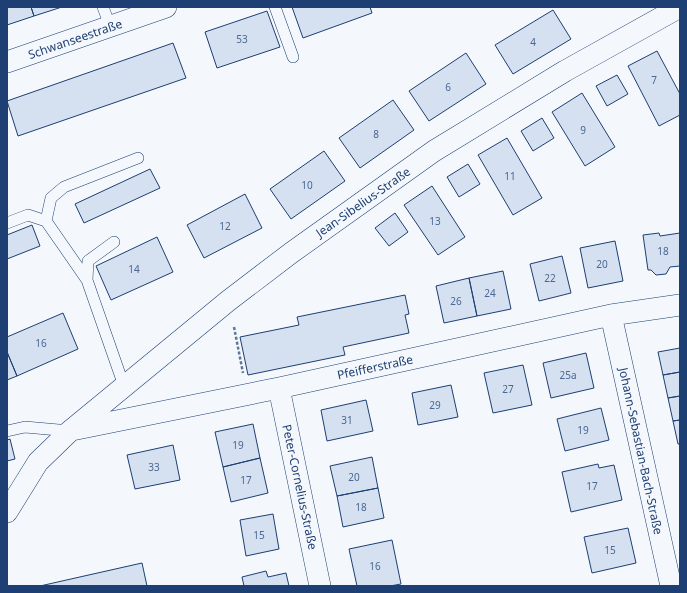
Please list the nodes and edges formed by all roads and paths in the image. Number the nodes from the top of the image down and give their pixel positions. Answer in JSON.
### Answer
{"nodes":[{"id":1,"x":104,"y":7,"type":"edge"},
{"id":2,"x":166,"y":7,"type":"edge"},
{"id":3,"x":275,"y":7,"type":"edge"},
{"id":4,"x":680,"y":7,"type":"edge"},
{"id":5,"x":110,"y":26,"type":"junction"},
{"id":6,"x":293,"y":56,"type":"dead end"},
{"id":7,"x":7,"y":62,"type":"edge"},
{"id":8,"x":138,"y":158,"type":"dead end"},
{"id":9,"x":46,"y":222,"type":"junction"},
{"id":10,"x":7,"y":223,"type":"edge"},
{"id":11,"x":114,"y":242,"type":"dead end"},
{"id":12,"x":87,"y":280,"type":"junction"},
{"id":13,"x":680,"y":305,"type":"edge"},
{"id":14,"x":611,"y":315,"type":"junction"},
{"id":15,"x":234,"y":331,"type":"dead end"},
{"id":16,"x":238,"y":348,"type":"dead end"},
{"id":17,"x":124,"y":386,"type":"junction"},
{"id":18,"x":279,"y":388,"type":"junction"},
{"id":19,"x":7,"y":431,"type":"edge"},
{"id":20,"x":70,"y":431,"type":"junction"},
{"id":21,"x":7,"y":512,"type":"edge"},
{"id":22,"x":320,"y":586,"type":"edge"},
{"id":23,"x":671,"y":586,"type":"edge"}],
"edges":[{"from":1,"to":5,"type":"lane"},
{"from":2,"to":5,"type":"street","name":"Schwanseestraße"},
{"from":3,"to":6,"type":"lane"},
{"from":4,"to":17,"type":"street","name":"Jean-Sibelius-Straße"},
{"from":5,"to":7,"type":"street","name":"Schwanseestraße"},
{"from":8,"to":9,"type":"lane"},
{"from":9,"to":10,"type":"lane"},
{"from":9,"to":12,"type":"lane"},
{"from":11,"to":12,"type":"lane"},
{"from":12,"to":17,"type":"lane"},
{"from":13,"to":14,"type":"street","name":"Pfeifferstraße"},
{"from":14,"to":18,"type":"street","name":"Pfeifferstraße"},
{"from":14,"to":23,"type":"street","name":"Johann-Sebastian-Bach-Straße"},
{"from":15,"to":16,"type":"path"},
{"from":17,"to":20,"type":"street","name":"Jean-Sibelius-Straße"},
{"from":18,"to":20,"type":"street","name":"Pfeifferstraße"},
{"from":18,"to":22,"type":"street","name":"Peter-Cornelius-Straße"},
{"from":19,"to":20,"type":"lane"},
{"from":20,"to":21,"type":"street","name":"Jean-Sibelius-Straße"}]}
